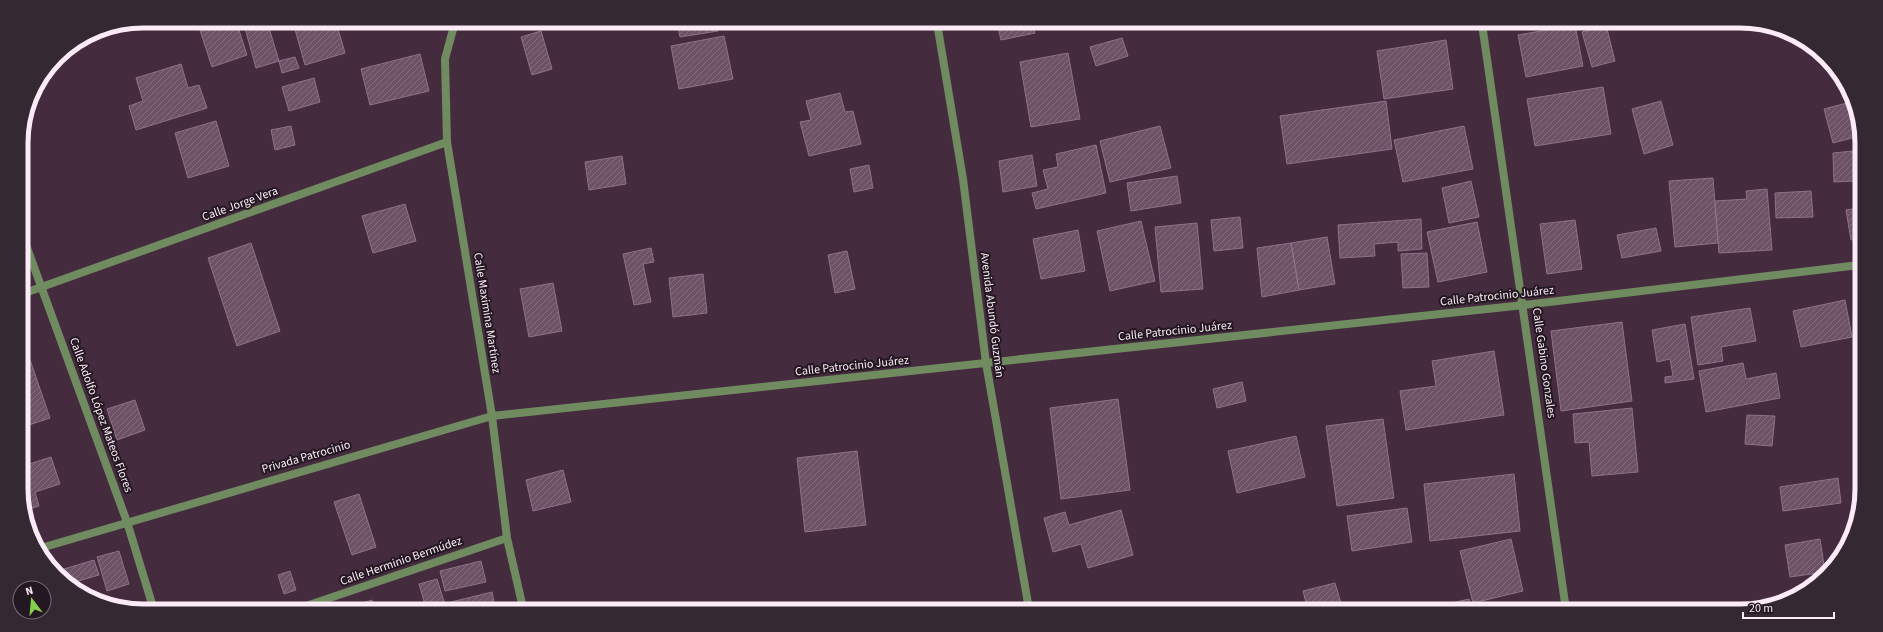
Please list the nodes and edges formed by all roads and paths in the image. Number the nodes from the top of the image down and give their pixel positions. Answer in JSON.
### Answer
{"nodes":[{"id":1,"x":453,"y":28,"type":"edge"},
{"id":2,"x":938,"y":28,"type":"edge"},
{"id":3,"x":1483,"y":28,"type":"edge"},
{"id":4,"x":447,"y":142,"type":"junction"},
{"id":5,"x":28,"y":250,"type":"edge"},
{"id":6,"x":1855,"y":265,"type":"edge"},
{"id":7,"x":42,"y":289,"type":"junction"},
{"id":8,"x":28,"y":292,"type":"edge"},
{"id":9,"x":1524,"y":305,"type":"junction"},
{"id":10,"x":986,"y":364,"type":"junction"},
{"id":11,"x":492,"y":416,"type":"junction"},
{"id":12,"x":127,"y":522,"type":"junction"},
{"id":13,"x":507,"y":538,"type":"junction"},
{"id":14,"x":44,"y":547,"type":"edge"},
{"id":15,"x":152,"y":604,"type":"edge"},
{"id":16,"x":312,"y":604,"type":"edge"},
{"id":17,"x":522,"y":604,"type":"edge"},
{"id":18,"x":1028,"y":604,"type":"edge"},
{"id":19,"x":1565,"y":604,"type":"edge"}],
"edges":[{"from":1,"to":4,"type":"street","name":"Calle Maximina Martínez"},
{"from":2,"to":10,"type":"street","name":"Avenida Abundó Guzmán"},
{"from":3,"to":9,"type":"street","name":"Calle Gabino Gonzales"},
{"from":4,"to":7,"type":"street","name":"Calle Jorge Vera"},
{"from":4,"to":11,"type":"street","name":"Calle Maximina Martínez"},
{"from":5,"to":7,"type":"street","name":"Calle Adolfo López Mateos Flores"},
{"from":6,"to":9,"type":"street","name":"Calle Patrocinio Juárez"},
{"from":7,"to":8,"type":"street","name":"Calle Jorge Vera"},
{"from":7,"to":12,"type":"street","name":"Calle Adolfo López Mateos Flores"},
{"from":9,"to":10,"type":"street","name":"Calle Patrocinio Juárez"},
{"from":9,"to":19,"type":"street","name":"Calle Gabino Gonzales"},
{"from":10,"to":11,"type":"street","name":"Calle Patrocinio Juárez"},
{"from":10,"to":18,"type":"street","name":"Avenida Abundó Guzmán"},
{"from":11,"to":12,"type":"street","name":"Privada Patrocinio"},
{"from":11,"to":13,"type":"street","name":"Calle Maximina Martínez"},
{"from":12,"to":14,"type":"street","name":"Privada Patrocinio"},
{"from":12,"to":15,"type":"street","name":"Calle Adolfo López Mateos Flores"},
{"from":13,"to":16,"type":"street","name":"Calle Herminio Bermúdez"},
{"from":13,"to":17,"type":"street","name":"Calle Maximina Martínez"}]}
